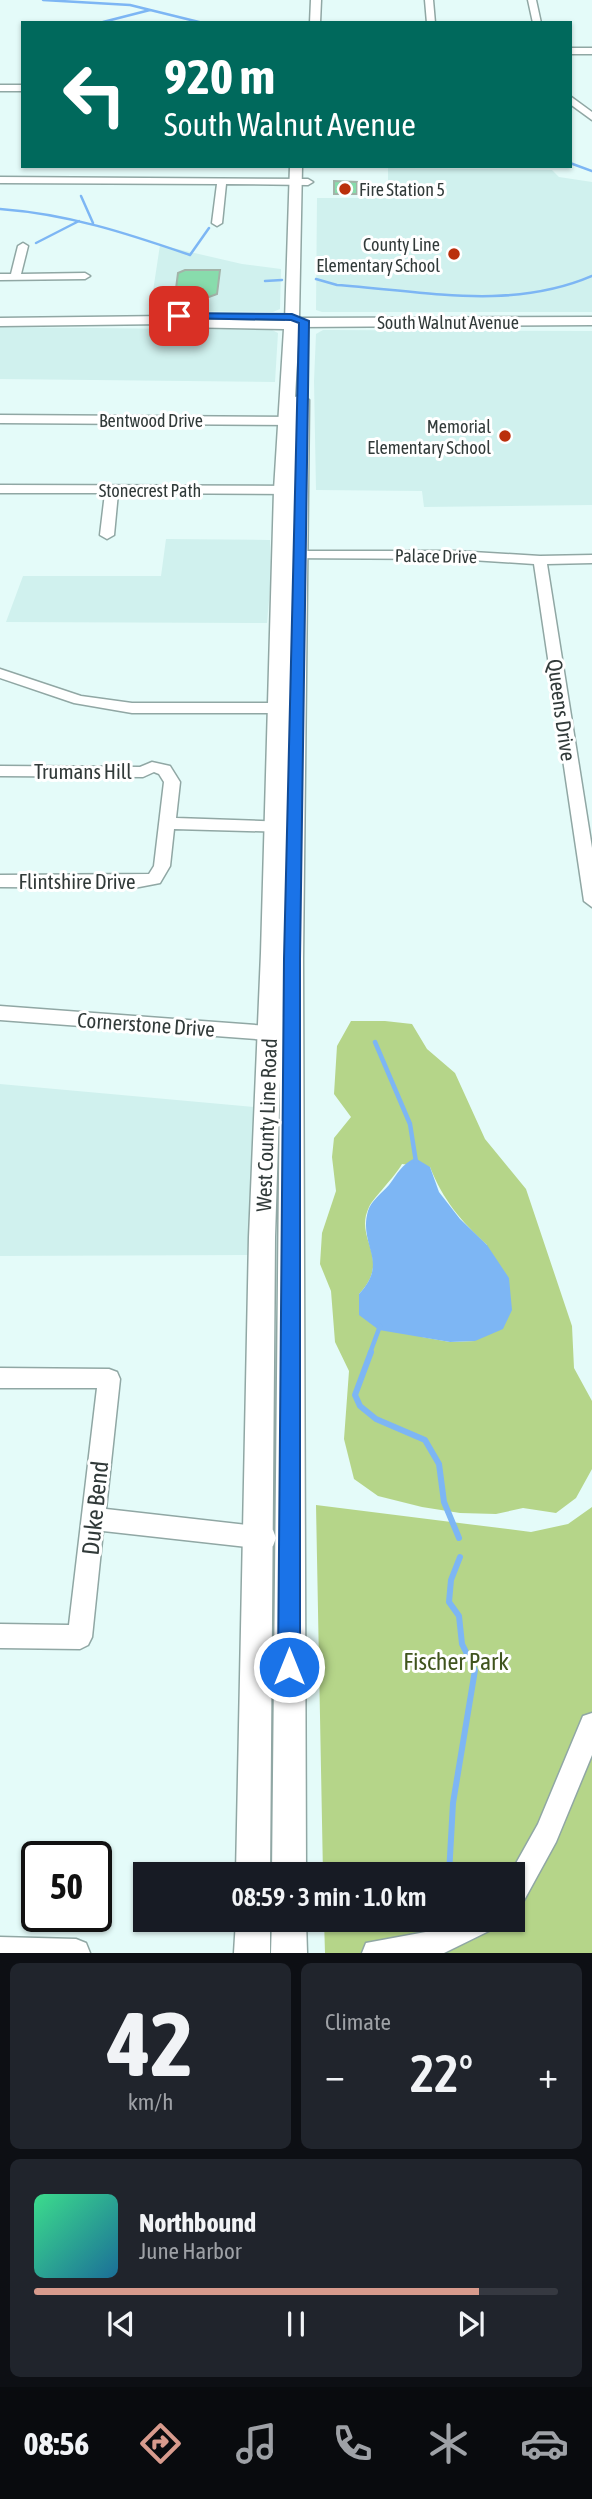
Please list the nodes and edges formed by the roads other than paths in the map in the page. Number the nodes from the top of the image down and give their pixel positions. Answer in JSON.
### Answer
{"nodes":[{"id":1,"x":305,"y":0,"type":"edge"},
{"id":2,"x":316,"y":0,"type":"edge"},
{"id":3,"x":429,"y":0,"type":"edge"},
{"id":4,"x":533,"y":0,"type":"edge"},
{"id":5,"x":304,"y":21,"type":"edge"},
{"id":6,"x":315,"y":21,"type":"edge"},
{"id":7,"x":430,"y":21,"type":"edge"},
{"id":8,"x":537,"y":21,"type":"edge"},
{"id":9,"x":572,"y":51,"type":"edge"},
{"id":10,"x":592,"y":51,"type":"edge"},
{"id":11,"x":21,"y":87,"type":"edge"},
{"id":12,"x":0,"y":88,"type":"edge"},
{"id":13,"x":592,"y":99,"type":"edge"},
{"id":14,"x":572,"y":100,"type":"edge"},
{"id":15,"x":592,"y":117,"type":"edge"},
{"id":16,"x":80,"y":168,"type":"edge"},
{"id":17,"x":302,"y":174,"type":"edge"},
{"id":18,"x":0,"y":180,"type":"edge"},
{"id":19,"x":222,"y":181,"type":"junction"},
{"id":20,"x":81,"y":183,"type":"junction"},
{"id":21,"x":217,"y":223,"type":"dead end"},
{"id":22,"x":23,"y":246,"type":"dead end"},
{"id":23,"x":85,"y":276,"type":"dead end"},
{"id":24,"x":0,"y":277,"type":"edge"},
{"id":25,"x":15,"y":277,"type":"junction"},
{"id":26,"x":0,"y":315,"type":"edge"},
{"id":27,"x":74,"y":319,"type":"junction"},
{"id":28,"x":168,"y":320,"type":"joint"},
{"id":29,"x":296,"y":321,"type":"junction"},
{"id":30,"x":592,"y":321,"type":"edge"},
{"id":31,"x":0,"y":322,"type":"edge"},
{"id":32,"x":0,"y":419,"type":"edge"},
{"id":33,"x":293,"y":421,"type":"junction"},
{"id":34,"x":0,"y":489,"type":"edge"},
{"id":35,"x":112,"y":490,"type":"junction"},
{"id":36,"x":291,"y":490,"type":"junction"},
{"id":37,"x":107,"y":535,"type":"dead end"},
{"id":38,"x":290,"y":555,"type":"junction"},
{"id":39,"x":592,"y":559,"type":"edge"},
{"id":40,"x":540,"y":560,"type":"junction"},
{"id":41,"x":0,"y":673,"type":"edge"},
{"id":42,"x":287,"y":708,"type":"junction"},
{"id":43,"x":0,"y":771,"type":"edge"},
{"id":44,"x":167,"y":823,"type":"junction"},
{"id":45,"x":284,"y":827,"type":"junction"},
{"id":46,"x":0,"y":881,"type":"edge"},
{"id":47,"x":592,"y":901,"type":"edge"},
{"id":48,"x":0,"y":1013,"type":"edge"},
{"id":49,"x":281,"y":1034,"type":"junction"},
{"id":50,"x":0,"y":1378,"type":"edge"},
{"id":51,"x":95,"y":1519,"type":"junction"},
{"id":52,"x":290,"y":1537,"type":"junction"},
{"id":53,"x":257,"y":1538,"type":"junction"},
{"id":54,"x":0,"y":1636,"type":"edge"},
{"id":55,"x":592,"y":1725,"type":"edge"},
{"id":56,"x":253,"y":1862,"type":"edge"},
{"id":57,"x":289,"y":1862,"type":"edge"},
{"id":58,"x":525,"y":1873,"type":"edge"},
{"id":59,"x":253,"y":1932,"type":"edge"},
{"id":60,"x":289,"y":1932,"type":"edge"},
{"id":61,"x":458,"y":1932,"type":"edge"},
{"id":62,"x":0,"y":1951,"type":"edge"},
{"id":63,"x":76,"y":1953,"type":"edge"},
{"id":64,"x":252,"y":1953,"type":"edge"},
{"id":65,"x":289,"y":1953,"type":"edge"},
{"id":66,"x":376,"y":1953,"type":"edge"}],
"edges":[{"from":1,"to":5,"type":"main road"},
{"from":2,"to":6,"type":"main road"},
{"from":3,"to":7,"type":"street"},
{"from":4,"to":8,"type":"street"},
{"from":9,"to":10,"type":"street"},
{"from":11,"to":12,"type":"street"},
{"from":13,"to":14,"type":"street"},
{"from":14,"to":15,"type":"street"},
{"from":16,"to":20,"type":"street"},
{"from":17,"to":19,"type":"street"},
{"from":17,"to":29,"type":"main road","name":"West County Line Road"},
{"from":18,"to":20,"type":"street"},
{"from":19,"to":20,"type":"street"},
{"from":19,"to":21,"type":"street"},
{"from":22,"to":25,"type":"street"},
{"from":23,"to":25,"type":"street"},
{"from":24,"to":25,"type":"street"},
{"from":26,"to":27,"type":"main road","name":"South Walnut Avenue"},
{"from":27,"to":28,"type":"street","name":"South Walnut Avenue"},
{"from":27,"to":31,"type":"main road","name":"South Walnut Avenue"},
{"from":28,"to":29,"type":"main road","name":"South Walnut Avenue"},
{"from":29,"to":30,"type":"main road","name":"South Walnut Avenue"},
{"from":29,"to":33,"type":"main road","name":"West County Line Road"},
{"from":32,"to":33,"type":"street","name":"Bentwood Drive"},
{"from":33,"to":36,"type":"main road","name":"West County Line Road"},
{"from":34,"to":35,"type":"street","name":"Stonecrest Path"},
{"from":35,"to":36,"type":"street","name":"Stonecrest Path"},
{"from":35,"to":37,"type":"street"},
{"from":36,"to":38,"type":"main road","name":"West County Line Road"},
{"from":38,"to":40,"type":"street","name":"Palace Drive"},
{"from":38,"to":42,"type":"main road","name":"West County Line Road"},
{"from":39,"to":40,"type":"street","name":"Palace Drive"},
{"from":40,"to":47,"type":"street","name":"Queens Drive"},
{"from":41,"to":42,"type":"street"},
{"from":42,"to":45,"type":"main road","name":"West County Line Road"},
{"from":43,"to":44,"type":"street","name":"Trumans Hill"},
{"from":44,"to":45,"type":"street"},
{"from":44,"to":46,"type":"street","name":"Flintshire Drive"},
{"from":45,"to":49,"type":"main road","name":"West County Line Road"},
{"from":48,"to":49,"type":"street","name":"Cornerstone Drive"},
{"from":49,"to":52,"type":"main road","name":"West County Line Road"},
{"from":49,"to":53,"type":"main road","name":"West County Line Road"},
{"from":50,"to":51,"type":"street","name":"Duke Bend"},
{"from":51,"to":53,"type":"street"},
{"from":51,"to":54,"type":"street","name":"Duke Bend"},
{"from":52,"to":53,"type":"street"},
{"from":52,"to":57,"type":"main road","name":"West County Line Road"},
{"from":53,"to":56,"type":"main road","name":"West County Line Road"},
{"from":55,"to":58,"type":"street"},
{"from":59,"to":64,"type":"main road"},
{"from":60,"to":65,"type":"main road"},
{"from":61,"to":66,"type":"street"},
{"from":62,"to":63,"type":"street"}]}
